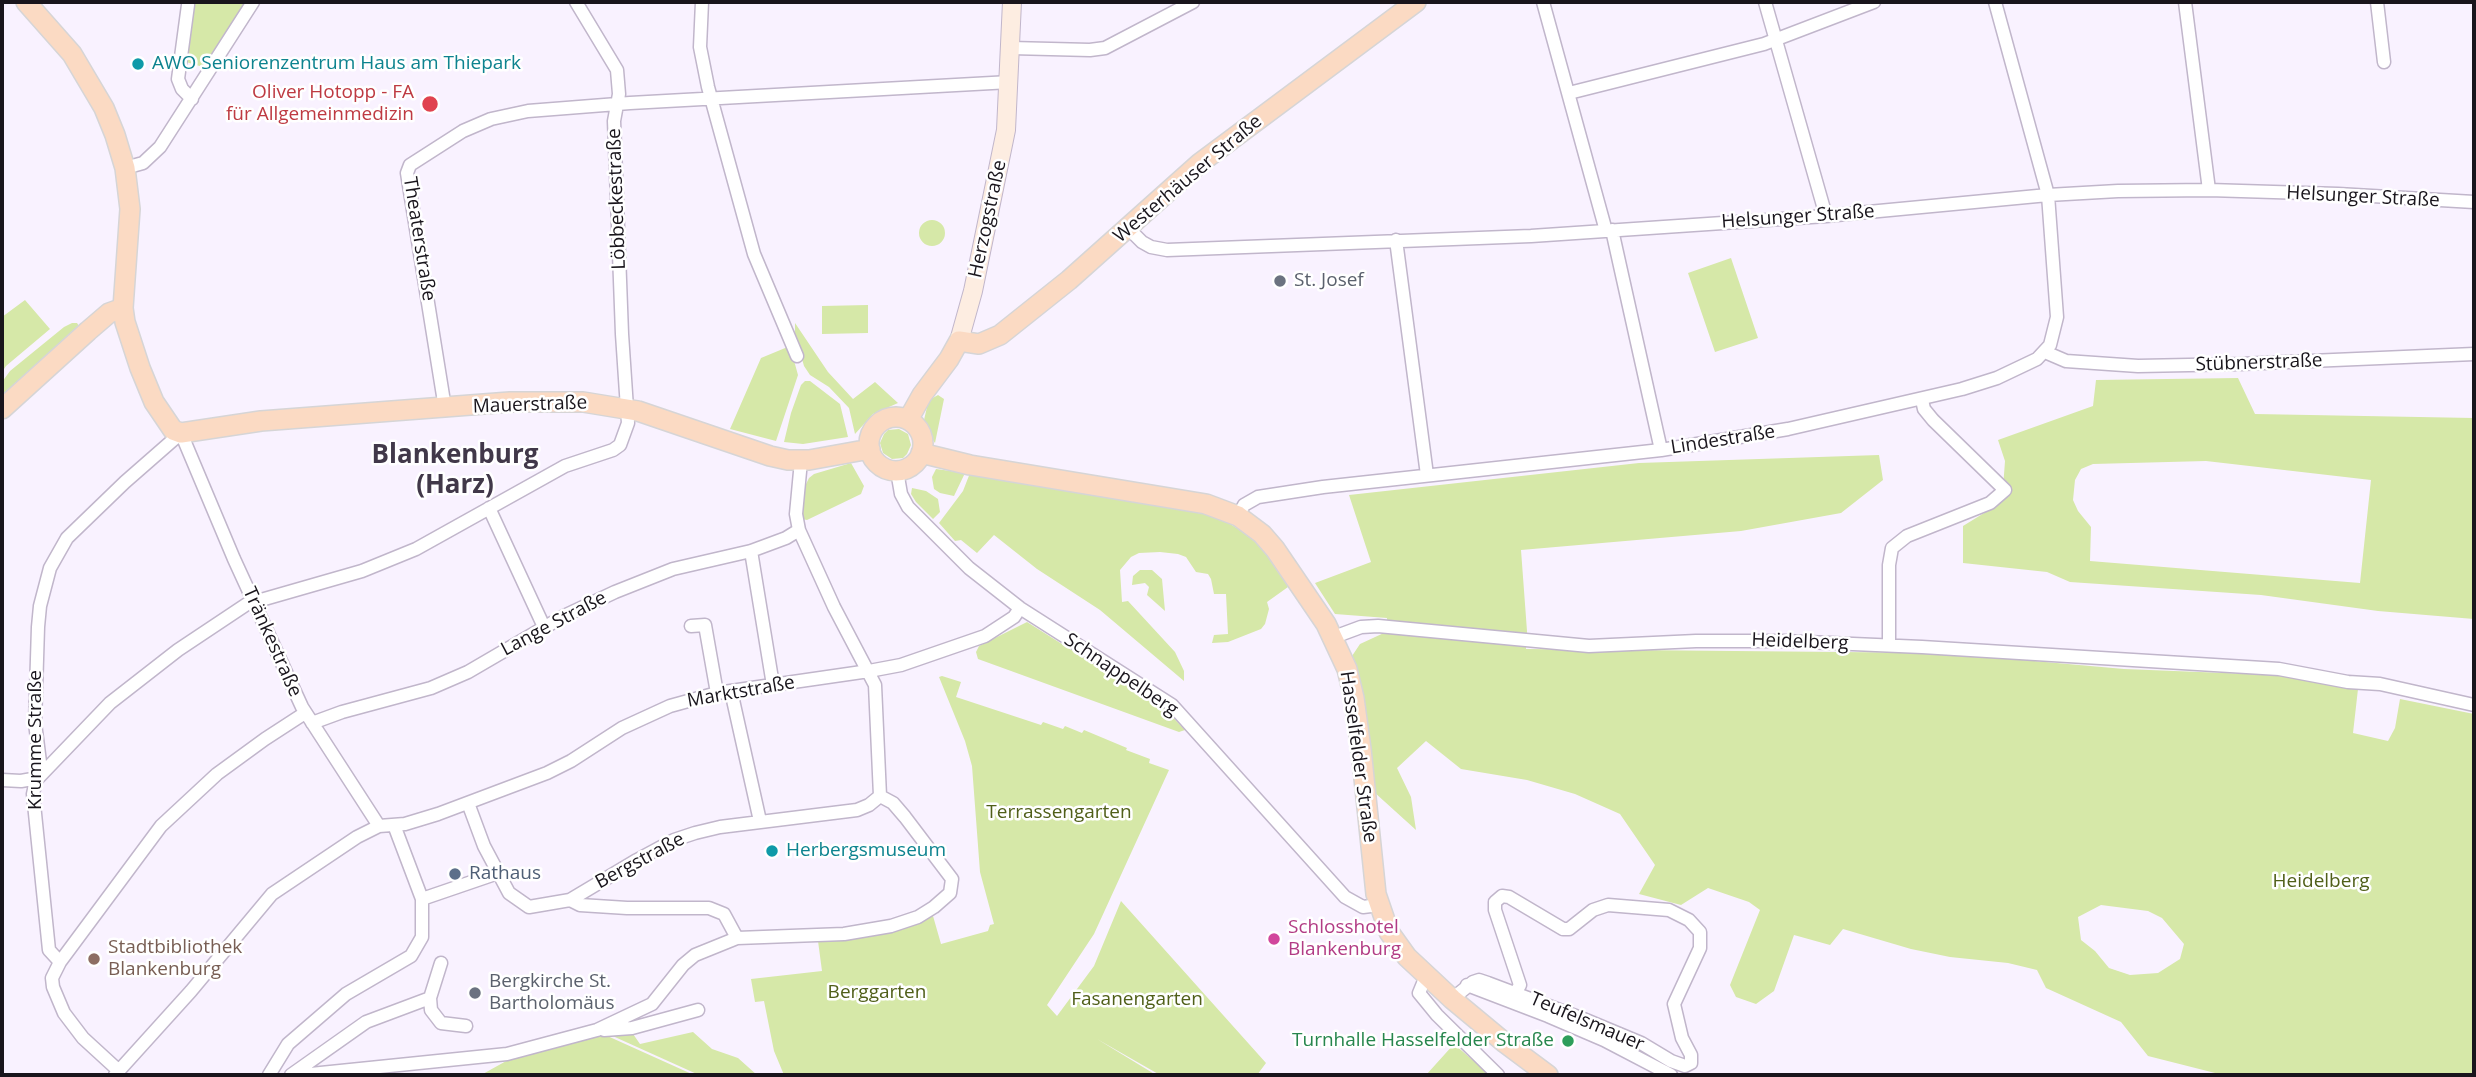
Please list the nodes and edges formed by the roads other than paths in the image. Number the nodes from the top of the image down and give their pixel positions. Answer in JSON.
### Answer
{"nodes":[{"id":1,"x":253,"y":2,"type":"edge"},
{"id":2,"x":576,"y":2,"type":"edge"},
{"id":3,"x":702,"y":2,"type":"edge"},
{"id":4,"x":1012,"y":2,"type":"edge"},
{"id":5,"x":1193,"y":2,"type":"edge"},
{"id":6,"x":1416,"y":2,"type":"edge"},
{"id":7,"x":1543,"y":2,"type":"edge"},
{"id":8,"x":1765,"y":2,"type":"edge"},
{"id":9,"x":1874,"y":2,"type":"edge"},
{"id":10,"x":1995,"y":2,"type":"edge"},
{"id":11,"x":2185,"y":2,"type":"edge"},
{"id":12,"x":2377,"y":2,"type":"edge"},
{"id":13,"x":32,"y":4,"type":"edge"},
{"id":14,"x":188,"y":5,"type":"dead end"},
{"id":15,"x":1776,"y":39,"type":"junction"},
{"id":16,"x":1011,"y":48,"type":"junction"},
{"id":17,"x":2384,"y":62,"type":"dead end"},
{"id":18,"x":1010,"y":82,"type":"junction"},
{"id":19,"x":1569,"y":93,"type":"junction"},
{"id":20,"x":711,"y":98,"type":"junction"},
{"id":21,"x":192,"y":99,"type":"junction"},
{"id":22,"x":618,"y":105,"type":"junction"},
{"id":23,"x":125,"y":168,"type":"junction"},
{"id":24,"x":2209,"y":190,"type":"junction"},
{"id":25,"x":2048,"y":194,"type":"junction"},
{"id":26,"x":2474,"y":202,"type":"edge"},
{"id":27,"x":1826,"y":216,"type":"junction"},
{"id":28,"x":1128,"y":228,"type":"junction"},
{"id":29,"x":1609,"y":231,"type":"junction"},
{"id":30,"x":1396,"y":240,"type":"junction"},
{"id":31,"x":122,"y":308,"type":"junction"},
{"id":32,"x":959,"y":341,"type":"junction"},
{"id":33,"x":2045,"y":352,"type":"junction"},
{"id":34,"x":2474,"y":355,"type":"edge"},
{"id":35,"x":797,"y":356,"type":"dead end"},
{"id":36,"x":1922,"y":400,"type":"junction"},
{"id":37,"x":626,"y":407,"type":"junction"},
{"id":38,"x":445,"y":408,"type":"junction"},
{"id":39,"x":2,"y":409,"type":"edge"},
{"id":40,"x":908,"y":420,"type":"junction"},
{"id":41,"x":181,"y":433,"type":"junction"},
{"id":42,"x":870,"y":449,"type":"junction"},
{"id":43,"x":1661,"y":450,"type":"junction"},
{"id":44,"x":921,"y":453,"type":"junction"},
{"id":45,"x":801,"y":461,"type":"junction"},
{"id":46,"x":897,"y":471,"type":"junction"},
{"id":47,"x":1427,"y":475,"type":"junction"},
{"id":48,"x":489,"y":508,"type":"junction"},
{"id":49,"x":1238,"y":516,"type":"junction"},
{"id":50,"x":799,"y":530,"type":"junction"},
{"id":51,"x":751,"y":551,"type":"junction"},
{"id":52,"x":254,"y":601,"type":"junction"},
{"id":53,"x":1020,"y":608,"type":"junction"},
{"id":54,"x":691,"y":626,"type":"dead end"},
{"id":55,"x":544,"y":627,"type":"junction"},
{"id":56,"x":1334,"y":637,"type":"junction"},
{"id":57,"x":1889,"y":645,"type":"junction"},
{"id":58,"x":869,"y":671,"type":"junction"},
{"id":59,"x":772,"y":685,"type":"junction"},
{"id":60,"x":731,"y":691,"type":"junction"},
{"id":61,"x":718,"y":693,"type":"junction"},
{"id":62,"x":2474,"y":705,"type":"edge"},
{"id":63,"x":308,"y":718,"type":"junction"},
{"id":64,"x":38,"y":778,"type":"junction"},
{"id":65,"x":2,"y":780,"type":"edge"},
{"id":66,"x":880,"y":796,"type":"junction"},
{"id":67,"x":468,"y":803,"type":"junction"},
{"id":68,"x":760,"y":821,"type":"junction"},
{"id":69,"x":394,"y":825,"type":"junction"},
{"id":70,"x":379,"y":826,"type":"junction"},
{"id":71,"x":498,"y":873,"type":"junction"},
{"id":72,"x":422,"y":898,"type":"junction"},
{"id":73,"x":570,"y":900,"type":"junction"},
{"id":74,"x":1379,"y":905,"type":"junction"},
{"id":75,"x":737,"y":938,"type":"junction"},
{"id":76,"x":60,"y":962,"type":"junction"},
{"id":77,"x":441,"y":962,"type":"dead end"},
{"id":78,"x":1426,"y":976,"type":"junction"},
{"id":79,"x":1467,"y":985,"type":"junction"},
{"id":80,"x":1516,"y":992,"type":"junction"},
{"id":81,"x":430,"y":998,"type":"junction"},
{"id":82,"x":1452,"y":999,"type":"junction"},
{"id":83,"x":698,"y":1010,"type":"dead end"},
{"id":84,"x":466,"y":1026,"type":"dead end"},
{"id":85,"x":597,"y":1030,"type":"junction"},
{"id":86,"x":117,"y":1073,"type":"edge"},
{"id":87,"x":269,"y":1075,"type":"edge"},
{"id":88,"x":291,"y":1075,"type":"edge"},
{"id":89,"x":301,"y":1075,"type":"edge"},
{"id":90,"x":1498,"y":1075,"type":"edge"},
{"id":91,"x":1548,"y":1075,"type":"edge"},
{"id":92,"x":1671,"y":1075,"type":"edge"}],
"edges":[{"from":1,"to":21,"type":"street"},
{"from":2,"to":22,"type":"street","name":"Löbbeckestraße"},
{"from":3,"to":20,"type":"street"},
{"from":4,"to":16,"type":"street","name":"Herzogstraße"},
{"from":5,"to":16,"type":"street"},
{"from":6,"to":28,"type":"main road","name":"Westerhäuser Straße"},
{"from":7,"to":19,"type":"street"},
{"from":8,"to":15,"type":"street"},
{"from":9,"to":15,"type":"street"},
{"from":10,"to":25,"type":"street"},
{"from":11,"to":24,"type":"street"},
{"from":12,"to":17,"type":"street"},
{"from":13,"to":23,"type":"main road"},
{"from":14,"to":21,"type":"street"},
{"from":15,"to":19,"type":"street"},
{"from":15,"to":27,"type":"street"},
{"from":16,"to":18,"type":"street","name":"Herzogstraße"},
{"from":18,"to":20,"type":"street"},
{"from":18,"to":32,"type":"street","name":"Herzogstraße"},
{"from":19,"to":29,"type":"street"},
{"from":20,"to":22,"type":"street"},
{"from":20,"to":35,"type":"street"},
{"from":21,"to":23,"type":"street"},
{"from":22,"to":37,"type":"street","name":"Löbbeckestraße"},
{"from":22,"to":38,"type":"street","name":"Theaterstraße"},
{"from":23,"to":31,"type":"main road"},
{"from":24,"to":25,"type":"street","name":"Helsunger Straße"},
{"from":24,"to":26,"type":"street","name":"Helsunger Straße"},
{"from":25,"to":27,"type":"street","name":"Helsunger Straße"},
{"from":25,"to":33,"type":"street"},
{"from":27,"to":29,"type":"street","name":"Helsunger Straße"},
{"from":28,"to":30,"type":"street","name":"Helsunger Straße"},
{"from":28,"to":32,"type":"main road","name":"Westerhäuser Straße"},
{"from":29,"to":30,"type":"street","name":"Helsunger Straße"},
{"from":29,"to":43,"type":"street"},
{"from":30,"to":47,"type":"street"},
{"from":31,"to":39,"type":"main road"},
{"from":31,"to":41,"type":"main road"},
{"from":32,"to":40,"type":"main road","name":"Herzogstraße"},
{"from":33,"to":34,"type":"street","name":"Stübnerstraße"},
{"from":33,"to":36,"type":"street","name":"Lindestraße"},
{"from":36,"to":43,"type":"street","name":"Lindestraße"},
{"from":36,"to":57,"type":"street"},
{"from":37,"to":38,"type":"main road","name":"Mauerstraße"},
{"from":37,"to":45,"type":"main road","name":"Mauerstraße"},
{"from":37,"to":48,"type":"street","name":"Löbbeckestraße"},
{"from":38,"to":41,"type":"main road","name":"Mauerstraße"},
{"from":40,"to":42,"type":"main road"},
{"from":40,"to":44,"type":"main road"},
{"from":41,"to":52,"type":"street","name":"Tränkestraße"},
{"from":41,"to":64,"type":"street","name":"Krumme Straße"},
{"from":42,"to":45,"type":"main road","name":"Mauerstraße"},
{"from":42,"to":46,"type":"main road"},
{"from":43,"to":47,"type":"street","name":"Lindestraße"},
{"from":44,"to":46,"type":"main road"},
{"from":44,"to":49,"type":"main road","name":"Hasselfelder Straße"},
{"from":45,"to":50,"type":"street"},
{"from":46,"to":53,"type":"street","name":"Schnappelberg"},
{"from":47,"to":49,"type":"street","name":"Lindestraße"},
{"from":48,"to":52,"type":"street"},
{"from":48,"to":55,"type":"street"},
{"from":49,"to":56,"type":"main road","name":"Hasselfelder Straße"},
{"from":50,"to":51,"type":"street","name":"Lange Straße"},
{"from":50,"to":58,"type":"street"},
{"from":51,"to":55,"type":"street","name":"Lange Straße"},
{"from":51,"to":59,"type":"street"},
{"from":52,"to":63,"type":"street","name":"Tränkestraße"},
{"from":52,"to":64,"type":"street"},
{"from":53,"to":58,"type":"street","name":"Marktstraße"},
{"from":53,"to":74,"type":"street","name":"Schnappelberg"},
{"from":54,"to":61,"type":"street"},
{"from":55,"to":63,"type":"street","name":"Lange Straße"},
{"from":56,"to":57,"type":"street","name":"Heidelberg"},
{"from":56,"to":74,"type":"main road","name":"Hasselfelder Straße"},
{"from":57,"to":62,"type":"street","name":"Heidelberg"},
{"from":58,"to":59,"type":"street","name":"Marktstraße"},
{"from":58,"to":66,"type":"street"},
{"from":59,"to":60,"type":"street","name":"Marktstraße"},
{"from":60,"to":61,"type":"street","name":"Marktstraße"},
{"from":60,"to":68,"type":"street"},
{"from":61,"to":67,"type":"street","name":"Marktstraße"},
{"from":63,"to":70,"type":"street","name":"Tränkestraße"},
{"from":63,"to":76,"type":"street","name":"Lange Straße"},
{"from":64,"to":65,"type":"street"},
{"from":64,"to":76,"type":"street","name":"Krumme Straße"},
{"from":66,"to":68,"type":"street","name":"Bergstraße"},
{"from":66,"to":75,"type":"street"},
{"from":67,"to":69,"type":"street","name":"Marktstraße"},
{"from":67,"to":71,"type":"street"},
{"from":68,"to":73,"type":"street","name":"Bergstraße"},
{"from":69,"to":70,"type":"street"},
{"from":69,"to":72,"type":"street"},
{"from":70,"to":86,"type":"street"},
{"from":71,"to":72,"type":"street"},
{"from":71,"to":73,"type":"street","name":"Bergstraße"},
{"from":72,"to":87,"type":"street"},
{"from":73,"to":75,"type":"street"},
{"from":74,"to":78,"type":"main road","name":"Hasselfelder Straße"},
{"from":75,"to":85,"type":"street"},
{"from":76,"to":86,"type":"street","name":"Krumme Straße"},
{"from":77,"to":81,"type":"street"},
{"from":78,"to":82,"type":"main road","name":"Hasselfelder Straße"},
{"from":78,"to":90,"type":"street"},
{"from":79,"to":80,"type":"street","name":"Teufelsmauer"},
{"from":79,"to":82,"type":"street"},
{"from":79,"to":92,"type":"street"},
{"from":80,"to":80,"type":"street","name":"Teufelsmauer"},
{"from":81,"to":84,"type":"street"},
{"from":81,"to":88,"type":"street"},
{"from":82,"to":91,"type":"main road","name":"Hasselfelder Straße"},
{"from":83,"to":85,"type":"street"},
{"from":85,"to":89,"type":"street"}]}
